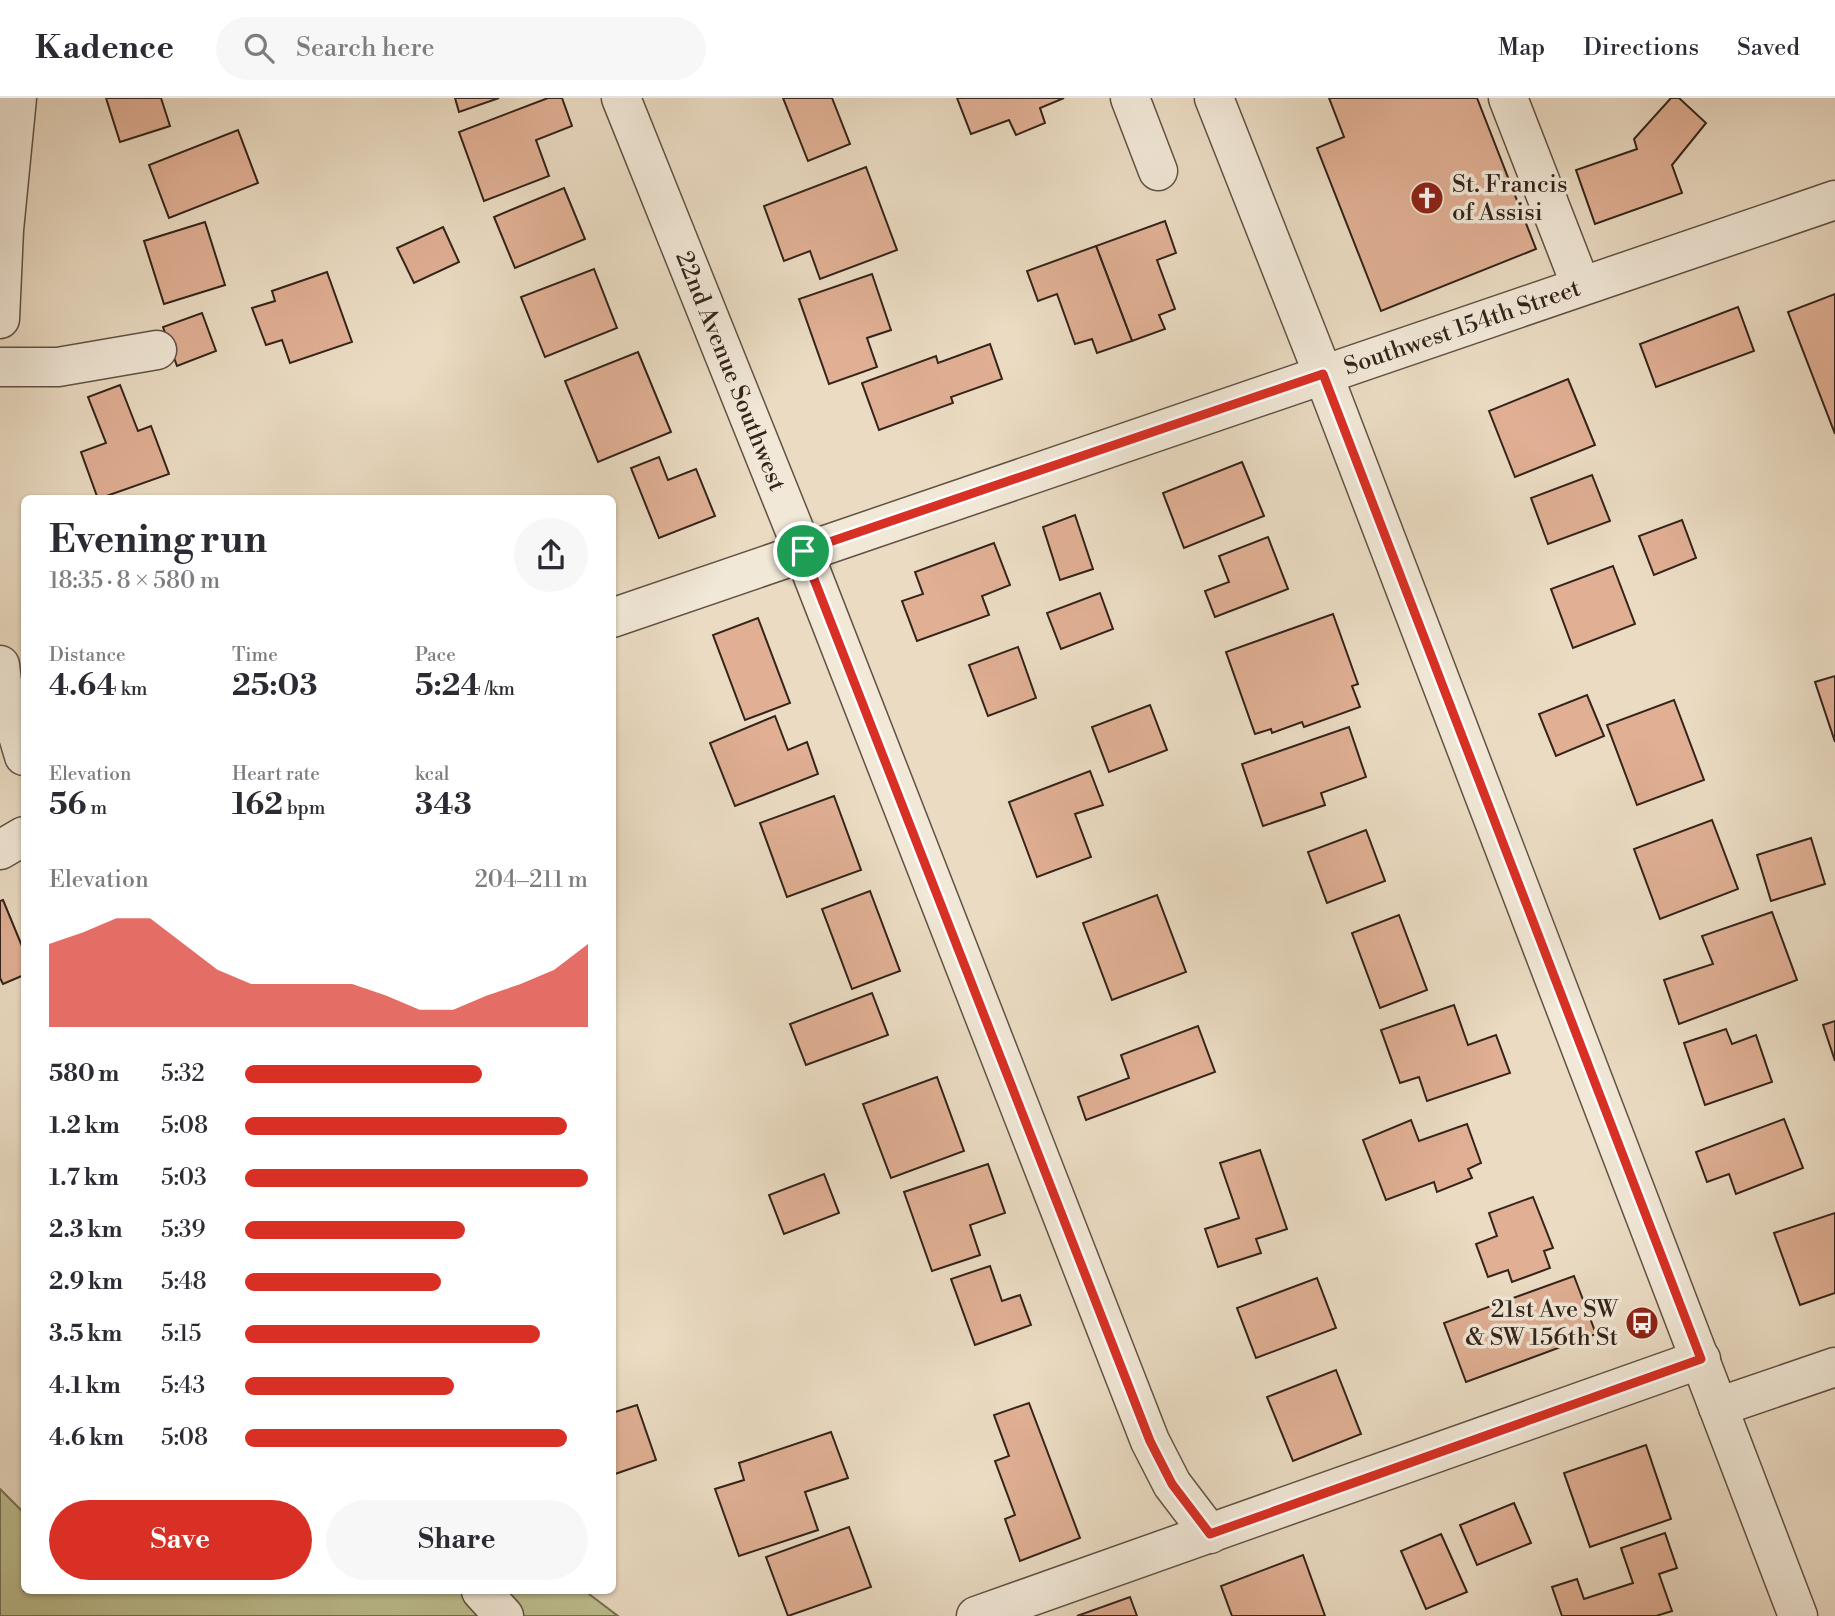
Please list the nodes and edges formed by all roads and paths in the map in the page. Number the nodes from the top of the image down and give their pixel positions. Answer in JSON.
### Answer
{"nodes":[{"id":1,"x":17,"y":98,"type":"edge"},
{"id":2,"x":621,"y":98,"type":"edge"},
{"id":3,"x":1214,"y":98,"type":"edge"},
{"id":4,"x":1508,"y":98,"type":"edge"},
{"id":5,"x":1134,"y":99,"type":"edge"},
{"id":6,"x":1158,"y":171,"type":"dead end"},
{"id":7,"x":1835,"y":200,"type":"edge"},
{"id":8,"x":1581,"y":286,"type":"junction"},
{"id":9,"x":0,"y":319,"type":"edge"},
{"id":10,"x":157,"y":350,"type":"dead end"},
{"id":11,"x":0,"y":367,"type":"edge"},
{"id":12,"x":1323,"y":374,"type":"junction"},
{"id":13,"x":803,"y":551,"type":"junction"},
{"id":14,"x":616,"y":617,"type":"edge"},
{"id":15,"x":0,"y":665,"type":"edge"},
{"id":16,"x":21,"y":746,"type":"edge"},
{"id":17,"x":21,"y":838,"type":"edge"},
{"id":18,"x":0,"y":850,"type":"edge"},
{"id":19,"x":1701,"y":1359,"type":"junction"},
{"id":20,"x":1835,"y":1367,"type":"edge"},
{"id":21,"x":1718,"y":1407,"type":"junction"},
{"id":22,"x":1210,"y":1534,"type":"junction"},
{"id":23,"x":484,"y":1594,"type":"edge"},
{"id":24,"x":504,"y":1616,"type":"edge"},
{"id":25,"x":976,"y":1616,"type":"edge"},
{"id":26,"x":1798,"y":1616,"type":"edge"}],
"edges":[{"from":1,"to":9,"type":"street"},
{"from":2,"to":13,"type":"street","name":"22nd Avenue Southwest"},
{"from":3,"to":12,"type":"street"},
{"from":4,"to":8,"type":"street"},
{"from":5,"to":6,"type":"street"},
{"from":7,"to":8,"type":"street","name":"Southwest 154th Street"},
{"from":8,"to":12,"type":"street","name":"Southwest 154th Street"},
{"from":10,"to":11,"type":"street"},
{"from":12,"to":13,"type":"street","name":"Southwest 154th Street"},
{"from":12,"to":19,"type":"street"},
{"from":13,"to":14,"type":"street","name":"Southwest 154th Street"},
{"from":13,"to":22,"type":"street","name":"22nd Avenue Southwest"},
{"from":15,"to":16,"type":"street"},
{"from":17,"to":18,"type":"street"},
{"from":19,"to":21,"type":"street"},
{"from":19,"to":22,"type":"street"},
{"from":20,"to":21,"type":"street"},
{"from":21,"to":26,"type":"street"},
{"from":22,"to":25,"type":"street"},
{"from":23,"to":24,"type":"street"}]}
